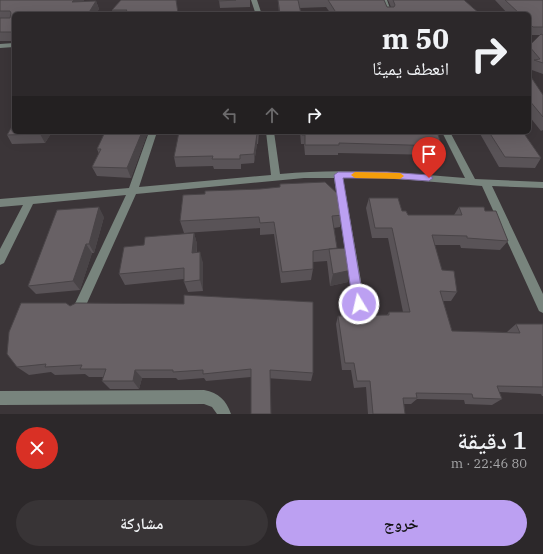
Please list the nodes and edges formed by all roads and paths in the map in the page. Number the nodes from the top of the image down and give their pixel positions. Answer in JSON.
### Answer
{"nodes":[{"id":1,"x":254,"y":0,"type":"edge"},
{"id":2,"x":384,"y":0,"type":"edge"},
{"id":3,"x":258,"y":12,"type":"edge"},
{"id":4,"x":388,"y":12,"type":"edge"},
{"id":5,"x":12,"y":45,"type":"edge"},
{"id":6,"x":0,"y":46,"type":"edge"},
{"id":7,"x":152,"y":134,"type":"edge"},
{"id":8,"x":270,"y":134,"type":"edge"},
{"id":9,"x":447,"y":134,"type":"edge"},
{"id":10,"x":338,"y":175,"type":"junction"},
{"id":11,"x":276,"y":178,"type":"junction"},
{"id":12,"x":472,"y":182,"type":"junction"},
{"id":13,"x":485,"y":182,"type":"junction"},
{"id":14,"x":543,"y":185,"type":"edge"},
{"id":15,"x":132,"y":192,"type":"junction"},
{"id":16,"x":30,"y":200,"type":"junction"},
{"id":17,"x":0,"y":203,"type":"edge"},
{"id":18,"x":0,"y":260,"type":"edge"},
{"id":19,"x":359,"y":304,"type":"dead end"},
{"id":20,"x":543,"y":307,"type":"edge"},
{"id":21,"x":78,"y":308,"type":"edge"},
{"id":22,"x":0,"y":398,"type":"edge"},
{"id":23,"x":224,"y":414,"type":"edge"}],
"edges":[{"from":1,"to":3,"type":"street"},
{"from":2,"to":4,"type":"street"},
{"from":5,"to":6,"type":"street"},
{"from":7,"to":15,"type":"street"},
{"from":8,"to":11,"type":"street"},
{"from":9,"to":12,"type":"street"},
{"from":10,"to":11,"type":"street"},
{"from":10,"to":12,"type":"street"},
{"from":10,"to":19,"type":"street"},
{"from":11,"to":15,"type":"street"},
{"from":12,"to":13,"type":"street"},
{"from":13,"to":14,"type":"street"},
{"from":13,"to":20,"type":"street"},
{"from":15,"to":16,"type":"street"},
{"from":15,"to":21,"type":"street"},
{"from":16,"to":17,"type":"street"},
{"from":16,"to":18,"type":"street"},
{"from":22,"to":23,"type":"street"}]}
